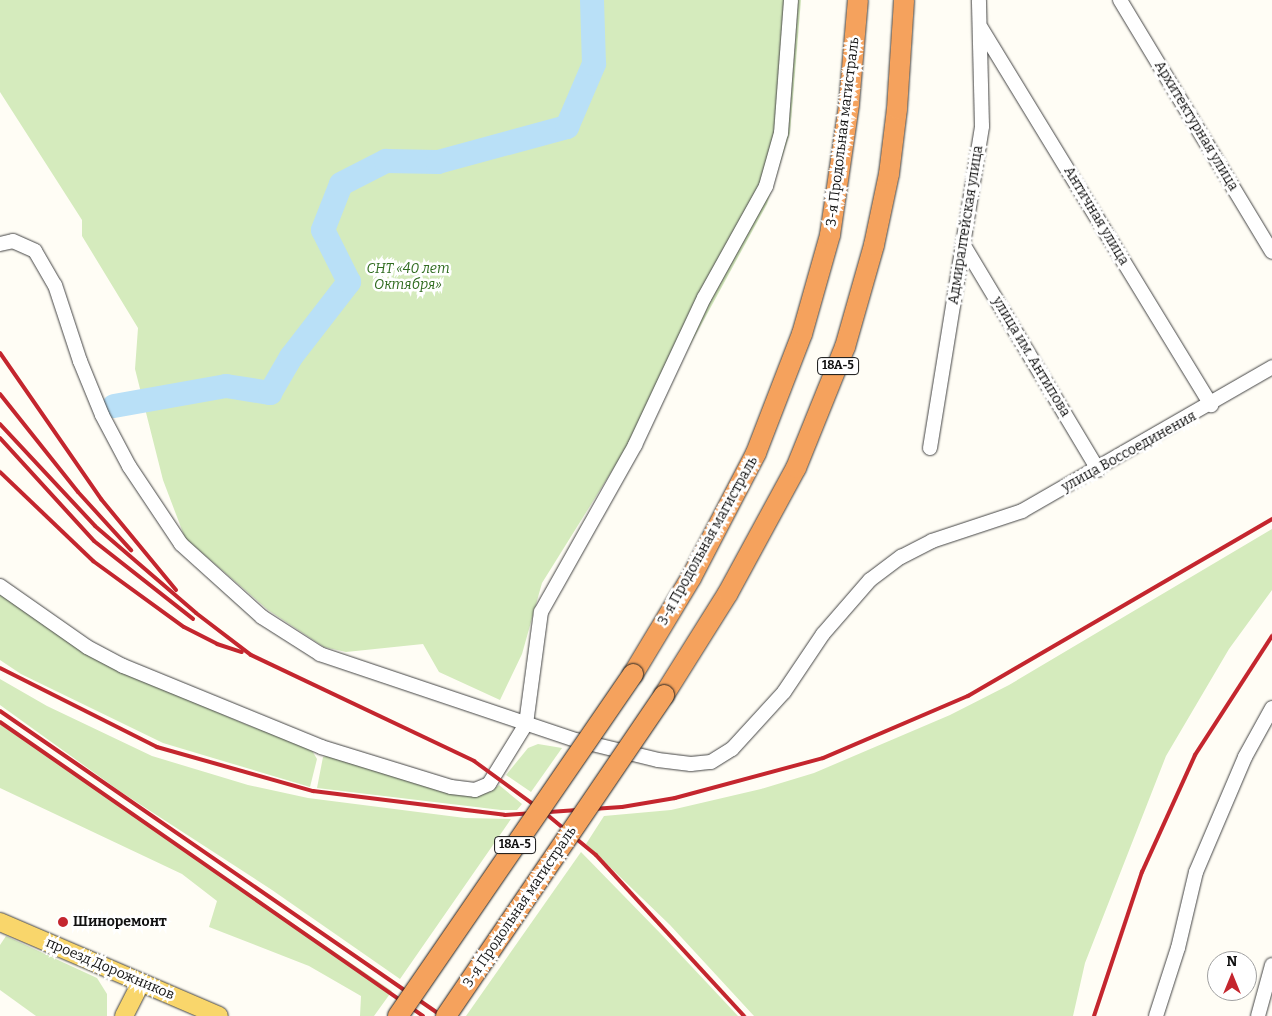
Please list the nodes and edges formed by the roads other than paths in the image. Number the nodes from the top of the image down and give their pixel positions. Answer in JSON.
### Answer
{"nodes":[{"id":1,"x":791,"y":0,"type":"edge"},
{"id":2,"x":858,"y":0,"type":"edge"},
{"id":3,"x":904,"y":0,"type":"edge"},
{"id":4,"x":979,"y":0,"type":"edge"},
{"id":5,"x":1120,"y":0,"type":"edge"},
{"id":6,"x":981,"y":28,"type":"junction"},
{"id":7,"x":0,"y":244,"type":"edge"},
{"id":8,"x":963,"y":244,"type":"junction"},
{"id":9,"x":1272,"y":252,"type":"edge"},
{"id":10,"x":1272,"y":367,"type":"edge"},
{"id":11,"x":1211,"y":405,"type":"junction"},
{"id":12,"x":930,"y":448,"type":"dead end"},
{"id":13,"x":1098,"y":470,"type":"junction"},
{"id":14,"x":0,"y":586,"type":"edge"},
{"id":15,"x":1272,"y":708,"type":"edge"},
{"id":16,"x":526,"y":724,"type":"junction"},
{"id":17,"x":0,"y":922,"type":"edge"},
{"id":18,"x":1272,"y":965,"type":"edge"},
{"id":19,"x":141,"y":983,"type":"junction"},
{"id":20,"x":1260,"y":1010,"type":"edge"},
{"id":21,"x":124,"y":1016,"type":"edge"},
{"id":22,"x":219,"y":1016,"type":"edge"},
{"id":23,"x":398,"y":1016,"type":"edge"},
{"id":24,"x":446,"y":1016,"type":"edge"},
{"id":25,"x":1156,"y":1016,"type":"edge"},
{"id":26,"x":1270,"y":1016,"type":"edge"}],
"edges":[{"from":1,"to":16,"type":"street"},
{"from":2,"to":23,"type":"highway","name":"3-я Продольная магистраль","number":"18А-5","bridge":true},
{"from":3,"to":24,"type":"highway","name":"3-я Продольная магистраль","number":"18А-5","bridge":true},
{"from":4,"to":6,"type":"street","name":"Адмиралтейская улица"},
{"from":5,"to":9,"type":"street","name":"Архитектурная улица"},
{"from":6,"to":8,"type":"street","name":"Адмиралтейская улица"},
{"from":6,"to":11,"type":"street","name":"Античная улица"},
{"from":7,"to":16,"type":"street","name":"улица Воссоединения"},
{"from":8,"to":12,"type":"street","name":"Адмиралтейская улица"},
{"from":8,"to":13,"type":"street","name":"улица им. Антипова"},
{"from":10,"to":11,"type":"street","name":"улица Воссоединения"},
{"from":11,"to":13,"type":"street","name":"улица Воссоединения"},
{"from":13,"to":16,"type":"street","name":"улица Воссоединения"},
{"from":14,"to":16,"type":"street"},
{"from":15,"to":25,"type":"street"},
{"from":17,"to":19,"type":"main road","name":"проезд Дорожников"},
{"from":18,"to":20,"type":"street"},
{"from":19,"to":21,"type":"main road"},
{"from":19,"to":22,"type":"main road","name":"проезд Дорожников"},
{"from":20,"to":26,"type":"street"}]}
